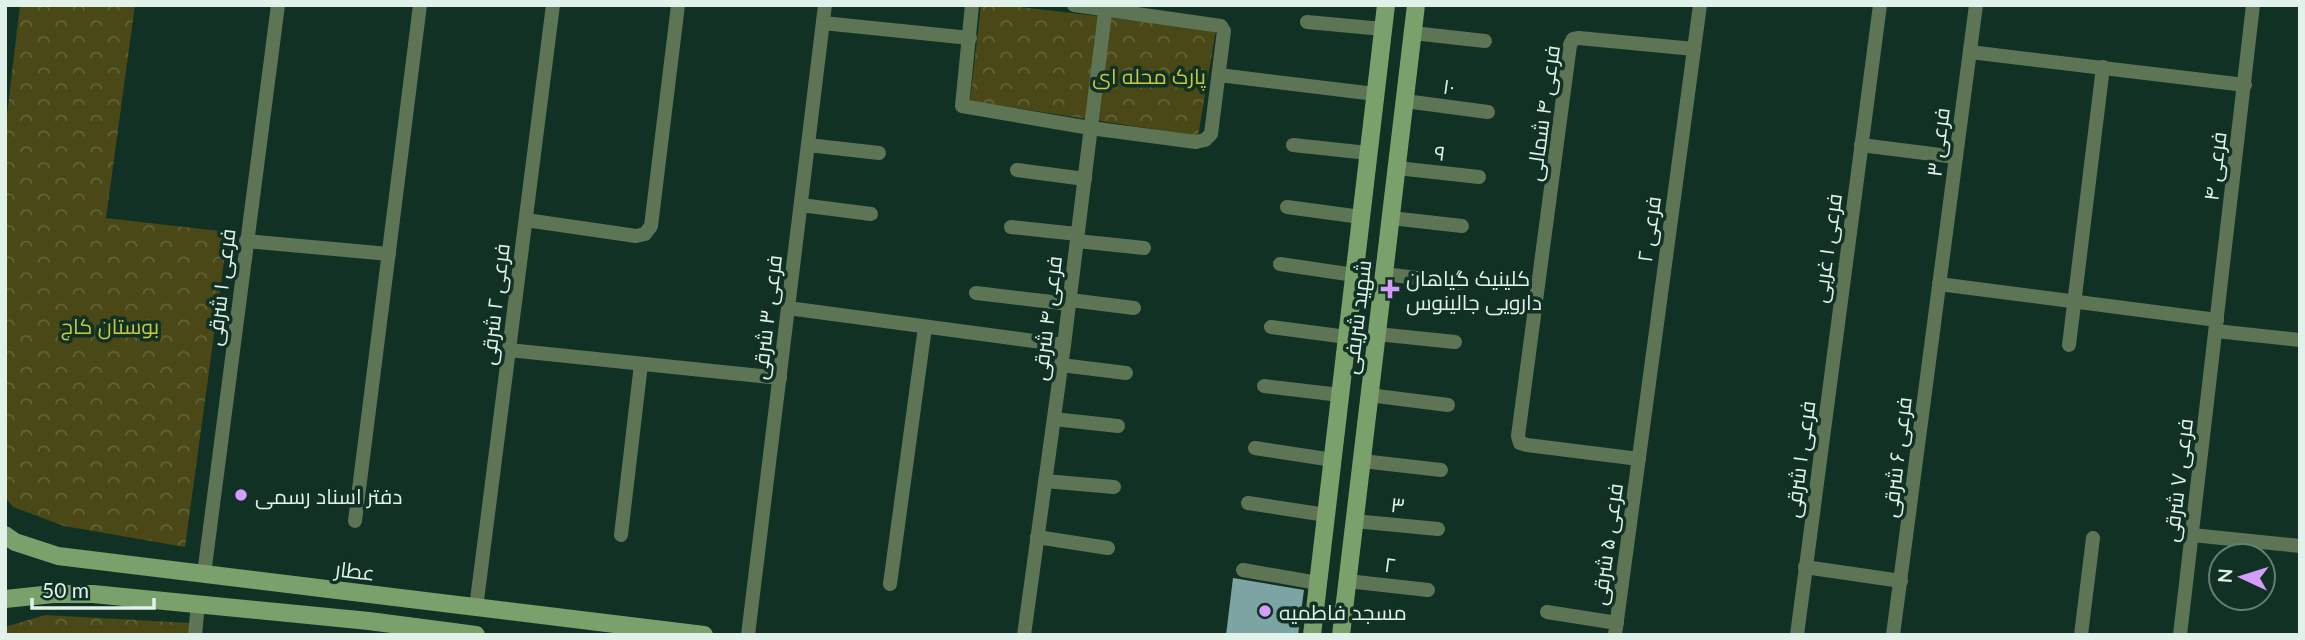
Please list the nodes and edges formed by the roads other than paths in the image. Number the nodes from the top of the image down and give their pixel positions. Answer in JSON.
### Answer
{"nodes":[{"id":1,"x":278,"y":5,"type":"edge"},
{"id":2,"x":420,"y":5,"type":"edge"},
{"id":3,"x":553,"y":5,"type":"edge"},
{"id":4,"x":678,"y":5,"type":"edge"},
{"id":5,"x":825,"y":5,"type":"edge"},
{"id":6,"x":972,"y":5,"type":"edge"},
{"id":7,"x":1074,"y":5,"type":"edge"},
{"id":8,"x":1386,"y":5,"type":"edge"},
{"id":9,"x":1416,"y":5,"type":"edge"},
{"id":10,"x":1700,"y":5,"type":"edge"},
{"id":11,"x":1880,"y":5,"type":"edge"},
{"id":12,"x":1976,"y":5,"type":"edge"},
{"id":13,"x":2253,"y":5,"type":"edge"},
{"id":14,"x":1105,"y":7,"type":"edge"},
{"id":15,"x":1307,"y":22,"type":"dead end"},
{"id":16,"x":823,"y":23,"type":"junction"},
{"id":17,"x":1383,"y":29,"type":"junction"},
{"id":18,"x":1413,"y":33,"type":"junction"},
{"id":19,"x":970,"y":38,"type":"junction"},
{"id":20,"x":1485,"y":41,"type":"dead end"},
{"id":21,"x":1694,"y":50,"type":"junction"},
{"id":22,"x":1970,"y":52,"type":"junction"},
{"id":23,"x":1380,"y":54,"type":"junction"},
{"id":24,"x":1410,"y":58,"type":"junction"},
{"id":25,"x":2103,"y":67,"type":"junction"},
{"id":26,"x":1219,"y":75,"type":"junction"},
{"id":27,"x":2245,"y":85,"type":"junction"},
{"id":28,"x":1375,"y":94,"type":"junction"},
{"id":29,"x":1405,"y":101,"type":"junction"},
{"id":30,"x":1488,"y":112,"type":"dead end"},
{"id":31,"x":1090,"y":128,"type":"junction"},
{"id":32,"x":808,"y":145,"type":"junction"},
{"id":33,"x":1293,"y":145,"type":"dead end"},
{"id":34,"x":1861,"y":145,"type":"junction"},
{"id":35,"x":879,"y":153,"type":"dead end"},
{"id":36,"x":1368,"y":153,"type":"junction"},
{"id":37,"x":1956,"y":157,"type":"junction"},
{"id":38,"x":1397,"y":168,"type":"junction"},
{"id":39,"x":1017,"y":170,"type":"dead end"},
{"id":40,"x":1479,"y":177,"type":"dead end"},
{"id":41,"x":1084,"y":179,"type":"junction"},
{"id":42,"x":801,"y":205,"type":"junction"},
{"id":43,"x":1287,"y":207,"type":"dead end"},
{"id":44,"x":871,"y":214,"type":"dead end"},
{"id":45,"x":1361,"y":217,"type":"junction"},
{"id":46,"x":1391,"y":218,"type":"junction"},
{"id":47,"x":526,"y":220,"type":"junction"},
{"id":48,"x":1462,"y":226,"type":"dead end"},
{"id":49,"x":1011,"y":228,"type":"dead end"},
{"id":50,"x":1077,"y":238,"type":"junction"},
{"id":51,"x":246,"y":241,"type":"junction"},
{"id":52,"x":1144,"y":248,"type":"dead end"},
{"id":53,"x":389,"y":254,"type":"junction"},
{"id":54,"x":1280,"y":264,"type":"dead end"},
{"id":55,"x":1384,"y":274,"type":"junction"},
{"id":56,"x":1354,"y":275,"type":"junction"},
{"id":57,"x":1459,"y":283,"type":"dead end"},
{"id":58,"x":1939,"y":284,"type":"junction"},
{"id":59,"x":976,"y":293,"type":"dead end"},
{"id":60,"x":2074,"y":300,"type":"junction"},
{"id":61,"x":1069,"y":302,"type":"junction"},
{"id":62,"x":788,"y":308,"type":"junction"},
{"id":63,"x":1134,"y":308,"type":"dead end"},
{"id":64,"x":2216,"y":326,"type":"junction"},
{"id":65,"x":925,"y":327,"type":"junction"},
{"id":66,"x":1271,"y":327,"type":"dead end"},
{"id":67,"x":1377,"y":334,"type":"junction"},
{"id":68,"x":1347,"y":337,"type":"junction"},
{"id":69,"x":2300,"y":340,"type":"edge"},
{"id":70,"x":1455,"y":342,"type":"dead end"},
{"id":71,"x":1064,"y":345,"type":"junction"},
{"id":72,"x":2069,"y":345,"type":"dead end"},
{"id":73,"x":509,"y":349,"type":"junction"},
{"id":74,"x":1833,"y":356,"type":"joint"},
{"id":75,"x":641,"y":364,"type":"junction"},
{"id":76,"x":1061,"y":365,"type":"junction"},
{"id":77,"x":1126,"y":373,"type":"dead end"},
{"id":78,"x":780,"y":378,"type":"junction"},
{"id":79,"x":1264,"y":386,"type":"dead end"},
{"id":80,"x":1340,"y":395,"type":"junction"},
{"id":81,"x":1370,"y":395,"type":"junction"},
{"id":82,"x":1448,"y":405,"type":"dead end"},
{"id":83,"x":1054,"y":419,"type":"junction"},
{"id":84,"x":1118,"y":426,"type":"dead end"},
{"id":85,"x":1255,"y":448,"type":"dead end"},
{"id":86,"x":1639,"y":459,"type":"junction"},
{"id":87,"x":1333,"y":460,"type":"junction"},
{"id":88,"x":1362,"y":461,"type":"junction"},
{"id":89,"x":1441,"y":470,"type":"dead end"},
{"id":90,"x":1045,"y":481,"type":"junction"},
{"id":91,"x":1114,"y":487,"type":"dead end"},
{"id":92,"x":1248,"y":503,"type":"dead end"},
{"id":93,"x":1326,"y":515,"type":"junction"},
{"id":94,"x":355,"y":520,"type":"dead end"},
{"id":95,"x":1354,"y":521,"type":"junction"},
{"id":96,"x":1438,"y":529,"type":"dead end"},
{"id":97,"x":5,"y":535,"type":"edge"},
{"id":98,"x":2192,"y":535,"type":"junction"},
{"id":99,"x":621,"y":536,"type":"dead end"},
{"id":100,"x":1037,"y":537,"type":"junction"},
{"id":101,"x":2093,"y":538,"type":"dead end"},
{"id":102,"x":2300,"y":546,"type":"edge"},
{"id":103,"x":5,"y":547,"type":"edge"},
{"id":104,"x":1108,"y":548,"type":"dead end"},
{"id":105,"x":58,"y":556,"type":"junction"},
{"id":106,"x":1805,"y":567,"type":"junction"},
{"id":107,"x":1243,"y":570,"type":"dead end"},
{"id":108,"x":204,"y":574,"type":"junction"},
{"id":109,"x":1347,"y":580,"type":"junction"},
{"id":110,"x":1901,"y":581,"type":"junction"},
{"id":111,"x":1318,"y":583,"type":"junction"},
{"id":112,"x":890,"y":584,"type":"dead end"},
{"id":113,"x":5,"y":588,"type":"edge"},
{"id":114,"x":1427,"y":590,"type":"dead end"},
{"id":115,"x":53,"y":594,"type":"junction"},
{"id":116,"x":5,"y":599,"type":"edge"},
{"id":117,"x":198,"y":604,"type":"junction"},
{"id":118,"x":476,"y":608,"type":"junction"},
{"id":119,"x":1547,"y":612,"type":"dead end"},
{"id":120,"x":1616,"y":629,"type":"edge"},
{"id":121,"x":472,"y":634,"type":"edge"},
{"id":122,"x":195,"y":635,"type":"edge"},
{"id":123,"x":704,"y":635,"type":"edge"},
{"id":124,"x":748,"y":635,"type":"edge"},
{"id":125,"x":1024,"y":635,"type":"edge"},
{"id":126,"x":1312,"y":635,"type":"edge"},
{"id":127,"x":1341,"y":635,"type":"edge"},
{"id":128,"x":1797,"y":635,"type":"edge"},
{"id":129,"x":1893,"y":635,"type":"edge"},
{"id":130,"x":2081,"y":635,"type":"edge"},
{"id":131,"x":2180,"y":635,"type":"edge"}],
"edges":[{"from":1,"to":51,"type":"street","name":"فرعی ۱ شرقی"},
{"from":2,"to":53,"type":"street"},
{"from":3,"to":47,"type":"street","name":"فرعی ۲ شرقی"},
{"from":4,"to":47,"type":"street"},
{"from":5,"to":16,"type":"street","name":"فرعی ۳ شرقی"},
{"from":6,"to":19,"type":"street"},
{"from":7,"to":14,"type":"street"},
{"from":8,"to":17,"type":"main road","name":"شهید شریفی"},
{"from":9,"to":18,"type":"main road","name":"شهید شریفی"},
{"from":10,"to":21,"type":"street","name":"فرعی ۲"},
{"from":11,"to":34,"type":"street"},
{"from":12,"to":22,"type":"street","name":"فرعی ۳"},
{"from":13,"to":27,"type":"street","name":"فرعی ۴"},
{"from":14,"to":26,"type":"street"},
{"from":14,"to":31,"type":"street","name":"فرعی ۴ شرقی"},
{"from":15,"to":17,"type":"street"},
{"from":16,"to":19,"type":"street"},
{"from":16,"to":32,"type":"street","name":"فرعی ۳ شرقی"},
{"from":17,"to":23,"type":"main road","name":"شهید شریفی"},
{"from":18,"to":20,"type":"street"},
{"from":18,"to":24,"type":"main road","name":"شهید شریفی"},
{"from":19,"to":31,"type":"street"},
{"from":21,"to":86,"type":"street","name":"فرعی ۲"},
{"from":21,"to":86,"type":"street","name":"فرعی ۴ شمالی"},
{"from":22,"to":25,"type":"street"},
{"from":22,"to":37,"type":"street","name":"فرعی ۳"},
{"from":23,"to":24,"type":"main road"},
{"from":23,"to":28,"type":"main road","name":"شهید شریفی"},
{"from":24,"to":29,"type":"main road","name":"شهید شریفی"},
{"from":25,"to":27,"type":"street"},
{"from":25,"to":60,"type":"street"},
{"from":26,"to":28,"type":"street"},
{"from":26,"to":31,"type":"street"},
{"from":27,"to":64,"type":"street","name":"فرعی ۴"},
{"from":28,"to":36,"type":"main road","name":"شهید شریفی"},
{"from":29,"to":30,"type":"street","name":"۱۰"},
{"from":29,"to":38,"type":"main road","name":"شهید شریفی"},
{"from":31,"to":41,"type":"street","name":"فرعی ۴ شرقی"},
{"from":32,"to":35,"type":"street"},
{"from":32,"to":42,"type":"street","name":"فرعی ۳ شرقی"},
{"from":33,"to":36,"type":"street"},
{"from":34,"to":37,"type":"street"},
{"from":34,"to":74,"type":"street","name":"فرعی ۱ غربی"},
{"from":36,"to":45,"type":"main road","name":"شهید شریفی"},
{"from":37,"to":58,"type":"street","name":"فرعی ۳"},
{"from":38,"to":40,"type":"street","name":"۹"},
{"from":38,"to":46,"type":"main road","name":"شهید شریفی"},
{"from":39,"to":41,"type":"street"},
{"from":41,"to":50,"type":"street","name":"فرعی ۴ شرقی"},
{"from":42,"to":44,"type":"street"},
{"from":42,"to":62,"type":"street","name":"فرعی ۳ شرقی"},
{"from":43,"to":45,"type":"street"},
{"from":45,"to":56,"type":"main road","name":"شهید شریفی"},
{"from":46,"to":48,"type":"street"},
{"from":46,"to":55,"type":"main road","name":"شهید شریفی"},
{"from":47,"to":73,"type":"street","name":"فرعی ۲ شرقی"},
{"from":49,"to":50,"type":"street"},
{"from":50,"to":52,"type":"street"},
{"from":50,"to":61,"type":"street","name":"فرعی ۴ شرقی"},
{"from":51,"to":53,"type":"street"},
{"from":51,"to":108,"type":"street","name":"فرعی ۱ شرقی"},
{"from":53,"to":94,"type":"street"},
{"from":54,"to":56,"type":"street"},
{"from":55,"to":57,"type":"street"},
{"from":55,"to":67,"type":"main road","name":"شهید شریفی"},
{"from":56,"to":68,"type":"main road","name":"شهید شریفی"},
{"from":58,"to":60,"type":"street"},
{"from":58,"to":110,"type":"street","name":"فرعی ۶ شرقی"},
{"from":59,"to":61,"type":"street"},
{"from":60,"to":64,"type":"street"},
{"from":60,"to":72,"type":"street"},
{"from":61,"to":63,"type":"street"},
{"from":61,"to":71,"type":"street","name":"فرعی ۴ شرقی"},
{"from":62,"to":65,"type":"street"},
{"from":62,"to":78,"type":"street","name":"فرعی ۳ شرقی"},
{"from":64,"to":69,"type":"street"},
{"from":64,"to":98,"type":"street","name":"فرعی ۷ شرقی"},
{"from":65,"to":71,"type":"street"},
{"from":65,"to":112,"type":"street"},
{"from":66,"to":68,"type":"street"},
{"from":67,"to":70,"type":"street"},
{"from":67,"to":81,"type":"main road","name":"شهید شریفی"},
{"from":68,"to":80,"type":"main road","name":"شهید شریفی"},
{"from":71,"to":76,"type":"street","name":"فرعی ۴ شرقی"},
{"from":73,"to":75,"type":"street"},
{"from":73,"to":118,"type":"street","name":"فرعی ۲ شرقی"},
{"from":74,"to":106,"type":"street","name":"فرعی ۱ شرقی"},
{"from":75,"to":78,"type":"street"},
{"from":75,"to":99,"type":"street"},
{"from":76,"to":77,"type":"street"},
{"from":76,"to":83,"type":"street","name":"فرعی ۴ شرقی"},
{"from":78,"to":124,"type":"street","name":"فرعی ۳ شرقی"},
{"from":79,"to":80,"type":"street"},
{"from":80,"to":87,"type":"main road","name":"شهید شریفی"},
{"from":81,"to":82,"type":"street"},
{"from":81,"to":88,"type":"main road","name":"شهید شریفی"},
{"from":83,"to":84,"type":"street"},
{"from":83,"to":90,"type":"street","name":"فرعی ۴ شرقی"},
{"from":85,"to":87,"type":"street"},
{"from":86,"to":120,"type":"street","name":"فرعی ۵ شرقی"},
{"from":87,"to":93,"type":"main road","name":"شهید شریفی"},
{"from":88,"to":89,"type":"street"},
{"from":88,"to":95,"type":"main road","name":"شهید شریفی"},
{"from":90,"to":91,"type":"street"},
{"from":90,"to":100,"type":"street","name":"فرعی ۴ شرقی"},
{"from":92,"to":93,"type":"street"},
{"from":93,"to":111,"type":"main road","name":"شهید شریفی"},
{"from":95,"to":96,"type":"street","name":"۳"},
{"from":95,"to":109,"type":"main road","name":"شهید شریفی"},
{"from":97,"to":105,"type":"main road","name":"عطار"},
{"from":98,"to":102,"type":"street"},
{"from":98,"to":131,"type":"street","name":"فرعی ۷ شرقی"},
{"from":100,"to":104,"type":"street"},
{"from":100,"to":125,"type":"street","name":"فرعی ۴ شرقی"},
{"from":101,"to":130,"type":"street"},
{"from":103,"to":105,"type":"main road"},
{"from":105,"to":108,"type":"main road","name":"عطار"},
{"from":106,"to":110,"type":"street"},
{"from":106,"to":128,"type":"street"},
{"from":107,"to":111,"type":"street"},
{"from":108,"to":118,"type":"main road","name":"عطار"},
{"from":109,"to":114,"type":"street","name":"۲"},
{"from":109,"to":127,"type":"main road","name":"شهید شریفی"},
{"from":110,"to":129,"type":"street","name":"فرعی ۶ شرقی"},
{"from":111,"to":126,"type":"main road","name":"شهید شریفی"},
{"from":113,"to":115,"type":"main road"},
{"from":115,"to":116,"type":"main road"},
{"from":115,"to":117,"type":"main road"},
{"from":117,"to":121,"type":"main road"},
{"from":117,"to":122,"type":"street"},
{"from":118,"to":123,"type":"main road","name":"عطار"},
{"from":119,"to":120,"type":"street"}]}
